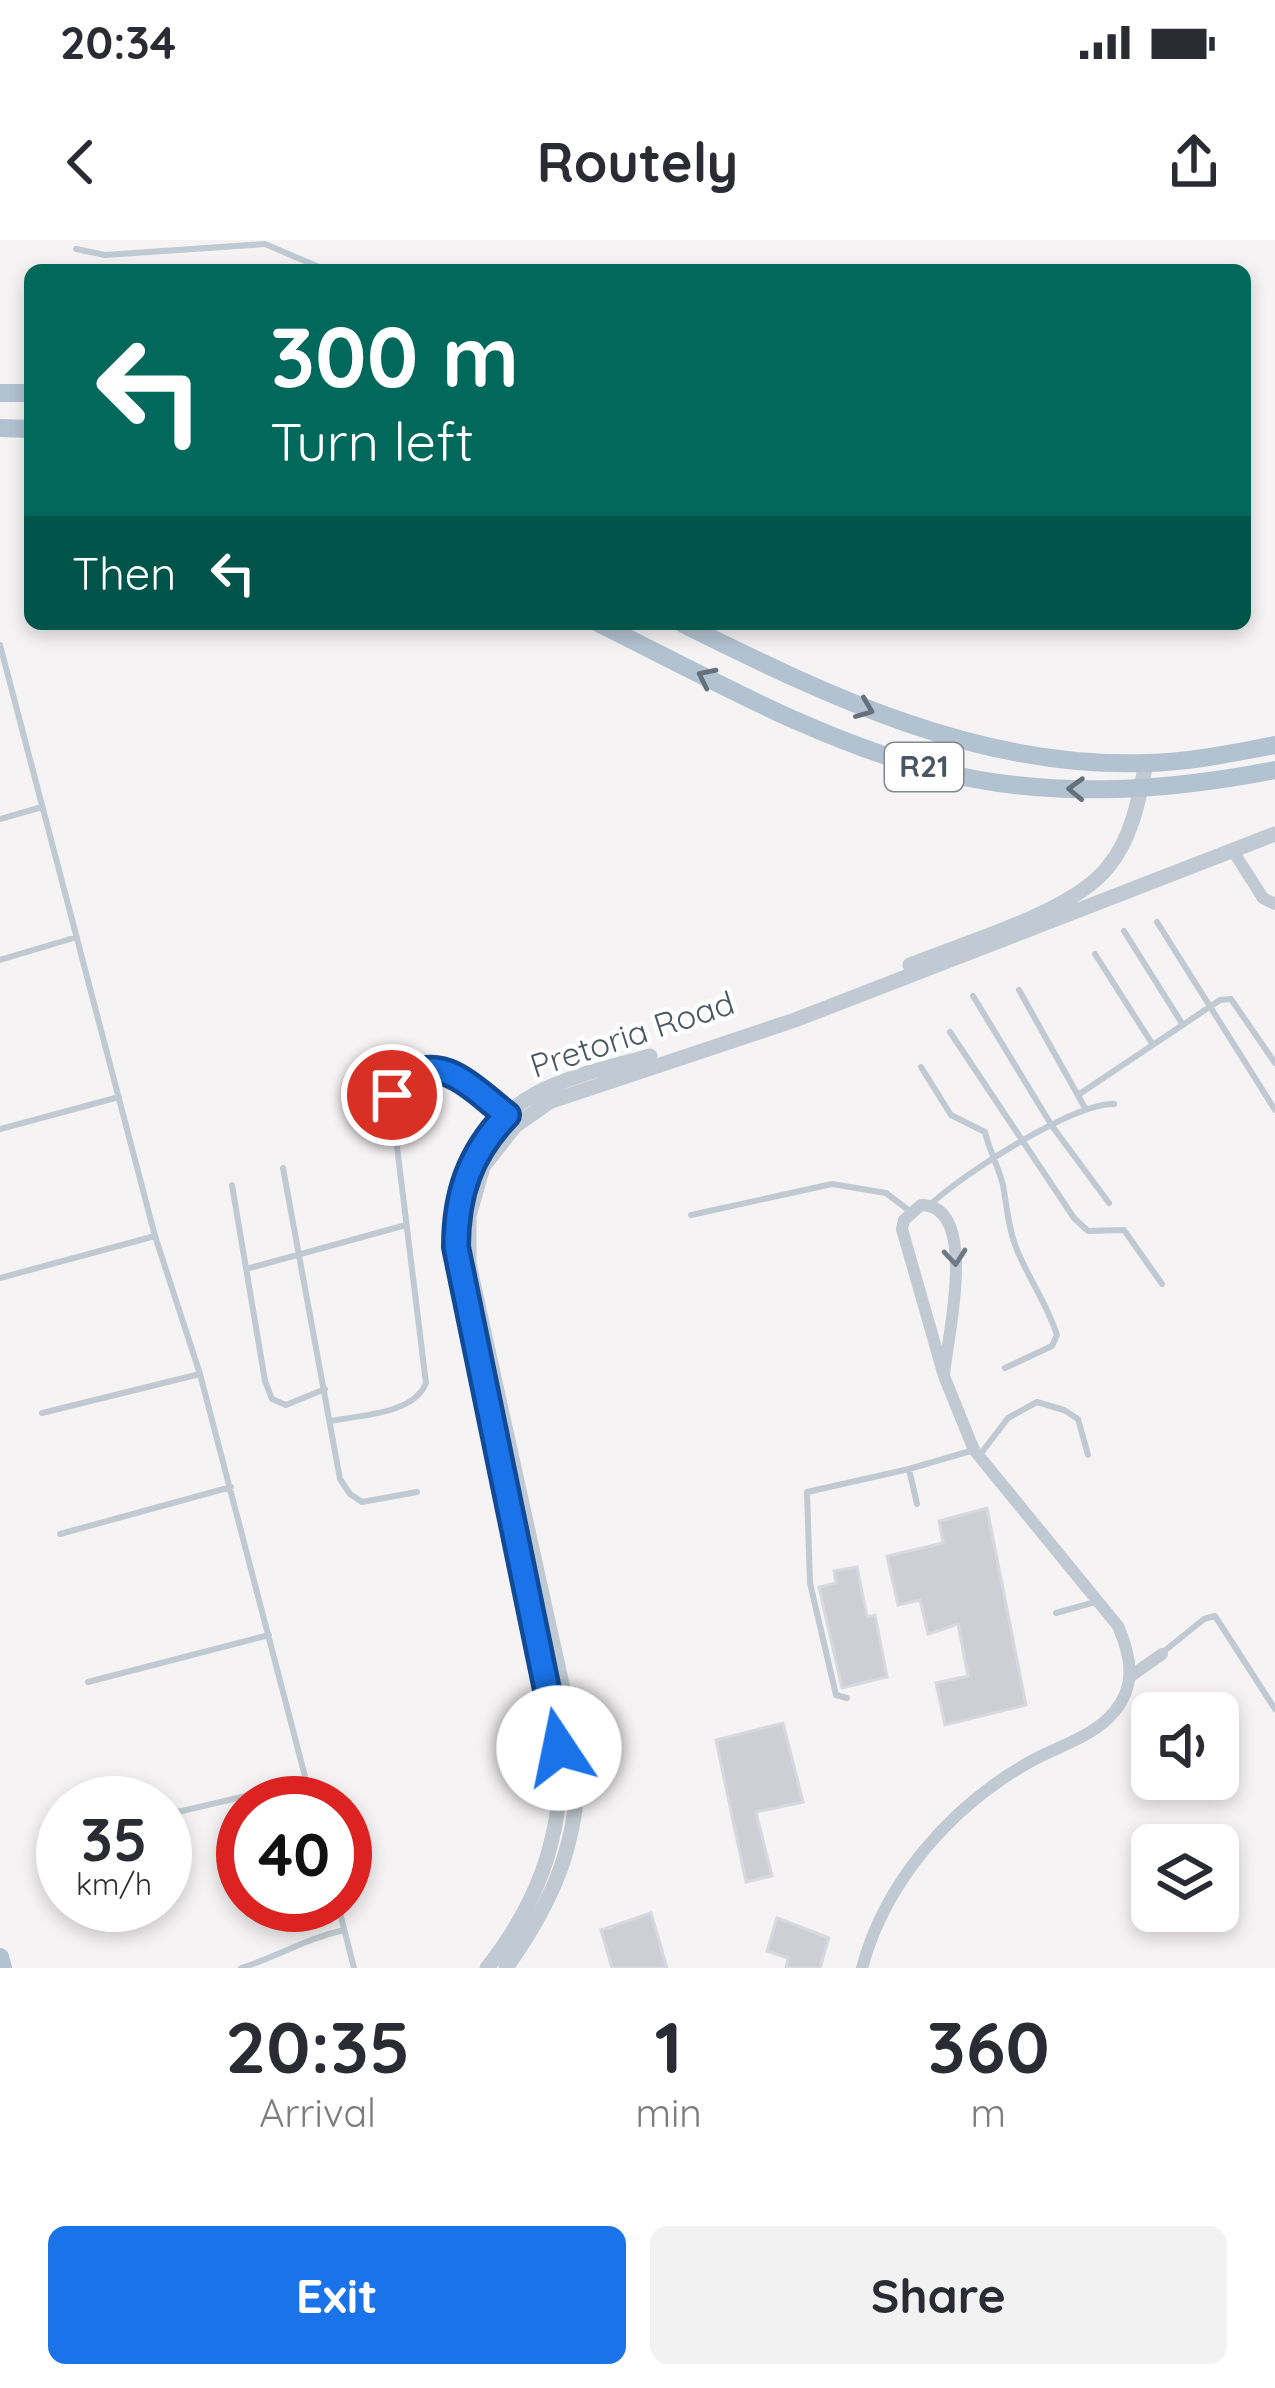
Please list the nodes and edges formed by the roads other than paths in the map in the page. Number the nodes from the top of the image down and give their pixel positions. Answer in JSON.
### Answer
{"nodes":[{"id":1,"x":76,"y":249,"type":"dead end"},
{"id":2,"x":312,"y":264,"type":"edge"},
{"id":3,"x":612,"y":630,"type":"edge"},
{"id":4,"x":695,"y":630,"type":"edge"},
{"id":5,"x":0,"y":645,"type":"edge"},
{"id":6,"x":1,"y":655,"type":"edge"},
{"id":7,"x":1275,"y":746,"type":"edge"},
{"id":8,"x":1146,"y":763,"type":"junction"},
{"id":9,"x":1275,"y":770,"type":"edge"},
{"id":10,"x":1141,"y":790,"type":"junction"},
{"id":11,"x":42,"y":807,"type":"junction"},
{"id":12,"x":0,"y":819,"type":"edge"},
{"id":13,"x":1275,"y":834,"type":"edge"},
{"id":14,"x":1233,"y":851,"type":"junction"},
{"id":15,"x":1269,"y":901,"type":"edge"},
{"id":16,"x":1275,"y":916,"type":"edge"},
{"id":17,"x":1157,"y":922,"type":"dead end"},
{"id":18,"x":1012,"y":930,"type":"junction"},
{"id":19,"x":1124,"y":931,"type":"dead end"},
{"id":20,"x":76,"y":937,"type":"junction"},
{"id":21,"x":1095,"y":954,"type":"dead end"},
{"id":22,"x":0,"y":960,"type":"edge"},
{"id":23,"x":860,"y":990,"type":"junction"},
{"id":24,"x":1019,"y":991,"type":"dead end"},
{"id":25,"x":973,"y":996,"type":"dead end"},
{"id":26,"x":1210,"y":1006,"type":"junction"},
{"id":27,"x":1183,"y":1025,"type":"junction"},
{"id":28,"x":950,"y":1032,"type":"dead end"},
{"id":29,"x":1153,"y":1045,"type":"junction"},
{"id":30,"x":1275,"y":1063,"type":"edge"},
{"id":31,"x":921,"y":1067,"type":"dead end"},
{"id":32,"x":1078,"y":1095,"type":"junction"},
{"id":33,"x":119,"y":1097,"type":"junction"},
{"id":34,"x":1114,"y":1104,"type":"dead end"},
{"id":35,"x":1085,"y":1108,"type":"junction"},
{"id":36,"x":1275,"y":1110,"type":"edge"},
{"id":37,"x":507,"y":1115,"type":"junction"},
{"id":38,"x":1052,"y":1126,"type":"junction"},
{"id":39,"x":0,"y":1129,"type":"edge"},
{"id":40,"x":496,"y":1136,"type":"junction"},
{"id":41,"x":1024,"y":1143,"type":"junction"},
{"id":42,"x":992,"y":1161,"type":"junction"},
{"id":43,"x":283,"y":1168,"type":"dead end"},
{"id":44,"x":232,"y":1185,"type":"dead end"},
{"id":45,"x":1109,"y":1203,"type":"dead end"},
{"id":46,"x":930,"y":1205,"type":"junction"},
{"id":47,"x":910,"y":1212,"type":"junction"},
{"id":48,"x":691,"y":1215,"type":"dead end"},
{"id":49,"x":406,"y":1226,"type":"junction"},
{"id":50,"x":155,"y":1236,"type":"junction"},
{"id":51,"x":299,"y":1257,"type":"junction"},
{"id":52,"x":246,"y":1269,"type":"junction"},
{"id":53,"x":0,"y":1278,"type":"edge"},
{"id":54,"x":1162,"y":1284,"type":"dead end"},
{"id":55,"x":1005,"y":1368,"type":"dead end"},
{"id":56,"x":200,"y":1374,"type":"junction"},
{"id":57,"x":944,"y":1376,"type":"junction"},
{"id":58,"x":326,"y":1389,"type":"junction"},
{"id":59,"x":42,"y":1413,"type":"dead end"},
{"id":60,"x":331,"y":1421,"type":"junction"},
{"id":61,"x":976,"y":1453,"type":"junction"},
{"id":62,"x":1088,"y":1455,"type":"dead end"},
{"id":63,"x":909,"y":1469,"type":"junction"},
{"id":64,"x":231,"y":1487,"type":"junction"},
{"id":65,"x":417,"y":1492,"type":"dead end"},
{"id":66,"x":917,"y":1504,"type":"dead end"},
{"id":67,"x":60,"y":1534,"type":"dead end"},
{"id":68,"x":1098,"y":1601,"type":"junction"},
{"id":69,"x":1056,"y":1613,"type":"dead end"},
{"id":70,"x":269,"y":1635,"type":"junction"},
{"id":71,"x":1162,"y":1654,"type":"joint"},
{"id":72,"x":1131,"y":1676,"type":"junction"},
{"id":73,"x":88,"y":1682,"type":"dead end"},
{"id":74,"x":847,"y":1698,"type":"dead end"},
{"id":75,"x":1275,"y":1709,"type":"edge"},
{"id":76,"x":568,"y":1747,"type":"junction"},
{"id":77,"x":305,"y":1776,"type":"edge"},
{"id":78,"x":335,"y":1932,"type":"edge"},
{"id":79,"x":345,"y":1932,"type":"edge"},
{"id":80,"x":0,"y":1957,"type":"edge"},
{"id":81,"x":3,"y":1968,"type":"edge"},
{"id":82,"x":241,"y":1968,"type":"edge"},
{"id":83,"x":354,"y":1968,"type":"edge"},
{"id":84,"x":487,"y":1968,"type":"edge"},
{"id":85,"x":506,"y":1968,"type":"edge"},
{"id":86,"x":862,"y":1968,"type":"edge"}],
"edges":[{"from":1,"to":2,"type":"lane"},
{"from":10,"to":3,"type":"main road","number":"R21","one_way":true},
{"from":4,"to":8,"type":"main road","number":"R21","one_way":true},
{"from":5,"to":6,"type":"lane"},
{"from":6,"to":11,"type":"lane"},
{"from":7,"to":8,"type":"main road","number":"R21"},
{"from":8,"to":10,"type":"street"},
{"from":9,"to":10,"type":"main road","number":"R21"},
{"from":10,"to":18,"type":"street"},
{"from":11,"to":12,"type":"lane"},
{"from":11,"to":20,"type":"lane"},
{"from":13,"to":14,"type":"street"},
{"from":14,"to":15,"type":"street"},
{"from":14,"to":18,"type":"street"},
{"from":15,"to":16,"type":"street"},
{"from":17,"to":26,"type":"lane"},
{"from":18,"to":23,"type":"street","name":"Pretoria Road"},
{"from":19,"to":27,"type":"lane"},
{"from":20,"to":22,"type":"lane"},
{"from":20,"to":33,"type":"lane"},
{"from":21,"to":29,"type":"lane"},
{"from":23,"to":37,"type":"street","name":"Pretoria Road"},
{"from":23,"to":40,"type":"street","name":"Pretoria Road"},
{"from":24,"to":32,"type":"lane"},
{"from":25,"to":38,"type":"lane"},
{"from":26,"to":27,"type":"lane"},
{"from":26,"to":30,"type":"lane"},
{"from":26,"to":36,"type":"lane"},
{"from":27,"to":29,"type":"lane"},
{"from":28,"to":41,"type":"lane"},
{"from":29,"to":32,"type":"lane"},
{"from":31,"to":42,"type":"lane"},
{"from":32,"to":35,"type":"lane"},
{"from":33,"to":39,"type":"lane"},
{"from":33,"to":50,"type":"lane"},
{"from":34,"to":35,"type":"lane"},
{"from":35,"to":38,"type":"lane"},
{"from":37,"to":40,"type":"street","name":"Pretoria Road"},
{"from":37,"to":49,"type":"lane"},
{"from":38,"to":41,"type":"lane"},
{"from":38,"to":45,"type":"lane"},
{"from":40,"to":76,"type":"street","name":"Pretoria Road"},
{"from":41,"to":42,"type":"lane"},
{"from":41,"to":54,"type":"lane"},
{"from":42,"to":46,"type":"lane"},
{"from":42,"to":55,"type":"lane"},
{"from":43,"to":51,"type":"lane"},
{"from":44,"to":52,"type":"lane"},
{"from":46,"to":47,"type":"street"},
{"from":46,"to":57,"type":"street","one_way":true},
{"from":47,"to":48,"type":"lane"},
{"from":47,"to":57,"type":"street"},
{"from":49,"to":51,"type":"lane"},
{"from":49,"to":60,"type":"lane"},
{"from":50,"to":53,"type":"lane"},
{"from":50,"to":56,"type":"lane"},
{"from":51,"to":52,"type":"lane"},
{"from":51,"to":58,"type":"lane"},
{"from":52,"to":58,"type":"lane"},
{"from":56,"to":59,"type":"lane"},
{"from":56,"to":64,"type":"lane"},
{"from":57,"to":61,"type":"street"},
{"from":58,"to":60,"type":"lane"},
{"from":60,"to":65,"type":"lane"},
{"from":61,"to":62,"type":"lane"},
{"from":61,"to":63,"type":"lane"},
{"from":61,"to":68,"type":"street"},
{"from":63,"to":66,"type":"lane"},
{"from":63,"to":74,"type":"lane"},
{"from":64,"to":67,"type":"lane"},
{"from":64,"to":70,"type":"lane"},
{"from":68,"to":69,"type":"lane"},
{"from":68,"to":72,"type":"street"},
{"from":70,"to":73,"type":"lane"},
{"from":70,"to":77,"type":"lane"},
{"from":71,"to":72,"type":"street"},
{"from":71,"to":75,"type":"lane"},
{"from":72,"to":86,"type":"street"},
{"from":76,"to":84,"type":"street","name":"Pretoria Road"},
{"from":76,"to":85,"type":"street","name":"Pretoria Road"},
{"from":78,"to":82,"type":"lane"},
{"from":79,"to":83,"type":"lane"},
{"from":80,"to":81,"type":"main road"}]}
